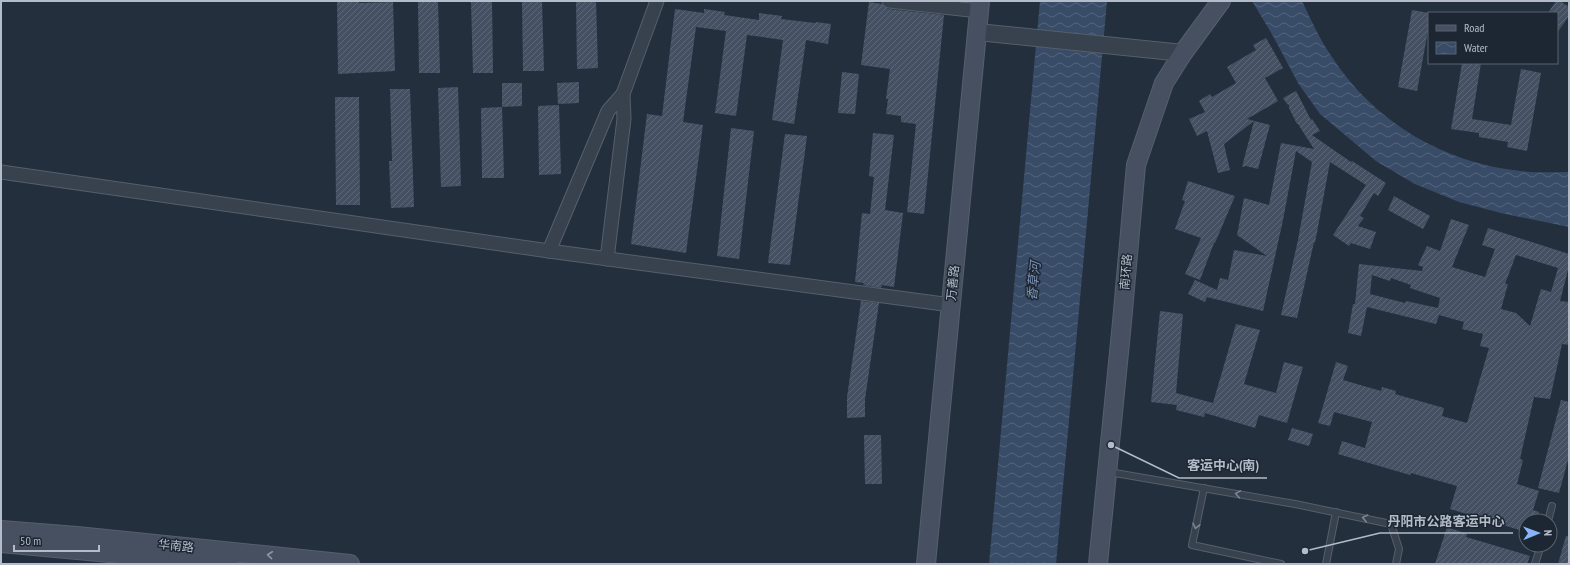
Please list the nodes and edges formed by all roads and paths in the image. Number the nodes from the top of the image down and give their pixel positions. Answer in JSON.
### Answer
{"nodes":[{"id":1,"x":657,"y":1,"type":"edge"},
{"id":2,"x":889,"y":1,"type":"edge"},
{"id":3,"x":1221,"y":1,"type":"edge"},
{"id":4,"x":980,"y":6,"type":"edge"},
{"id":5,"x":978,"y":32,"type":"junction"},
{"id":6,"x":1183,"y":53,"type":"junction"},
{"id":7,"x":623,"y":94,"type":"junction"},
{"id":8,"x":1,"y":172,"type":"edge"},
{"id":9,"x":548,"y":251,"type":"junction"},
{"id":10,"x":607,"y":259,"type":"junction"},
{"id":11,"x":951,"y":305,"type":"junction"},
{"id":12,"x":1107,"y":472,"type":"junction"},
{"id":13,"x":1204,"y":488,"type":"junction"},
{"id":14,"x":1552,"y":506,"type":"dead end"},
{"id":15,"x":1336,"y":512,"type":"junction"},
{"id":16,"x":1550,"y":513,"type":"edge"},
{"id":17,"x":1,"y":530,"type":"edge"},
{"id":18,"x":1,"y":542,"type":"edge"},
{"id":19,"x":1538,"y":553,"type":"edge"},
{"id":20,"x":229,"y":564,"type":"edge"},
{"id":21,"x":350,"y":564,"type":"edge"},
{"id":22,"x":926,"y":564,"type":"edge"},
{"id":23,"x":1098,"y":564,"type":"edge"},
{"id":24,"x":1281,"y":564,"type":"edge"},
{"id":25,"x":1326,"y":564,"type":"edge"},
{"id":26,"x":1396,"y":564,"type":"edge"},
{"id":27,"x":1535,"y":564,"type":"edge"}],
"edges":[{"from":1,"to":7,"type":"street"},
{"from":2,"to":4,"type":"street"},
{"from":3,"to":6,"type":"main road","name":"南环路"},
{"from":4,"to":5,"type":"main road","name":"万善路"},
{"from":5,"to":6,"type":"street"},
{"from":5,"to":11,"type":"main road","name":"万善路"},
{"from":6,"to":12,"type":"main road","name":"南环路"},
{"from":7,"to":9,"type":"street"},
{"from":7,"to":10,"type":"street"},
{"from":8,"to":9,"type":"street"},
{"from":9,"to":10,"type":"street"},
{"from":10,"to":11,"type":"street"},
{"from":11,"to":22,"type":"main road","name":"万善路"},
{"from":12,"to":13,"type":"lane"},
{"from":12,"to":23,"type":"main road","name":"南环路"},
{"from":15,"to":13,"type":"lane","one_way":true},
{"from":13,"to":24,"type":"lane","one_way":true},
{"from":14,"to":16,"type":"lane"},
{"from":15,"to":25,"type":"lane"},
{"from":26,"to":15,"type":"lane","one_way":true},
{"from":21,"to":17,"type":"main road","name":"华南路","one_way":true},
{"from":18,"to":20,"type":"main road","name":"华南路"},
{"from":19,"to":27,"type":"lane"}]}
